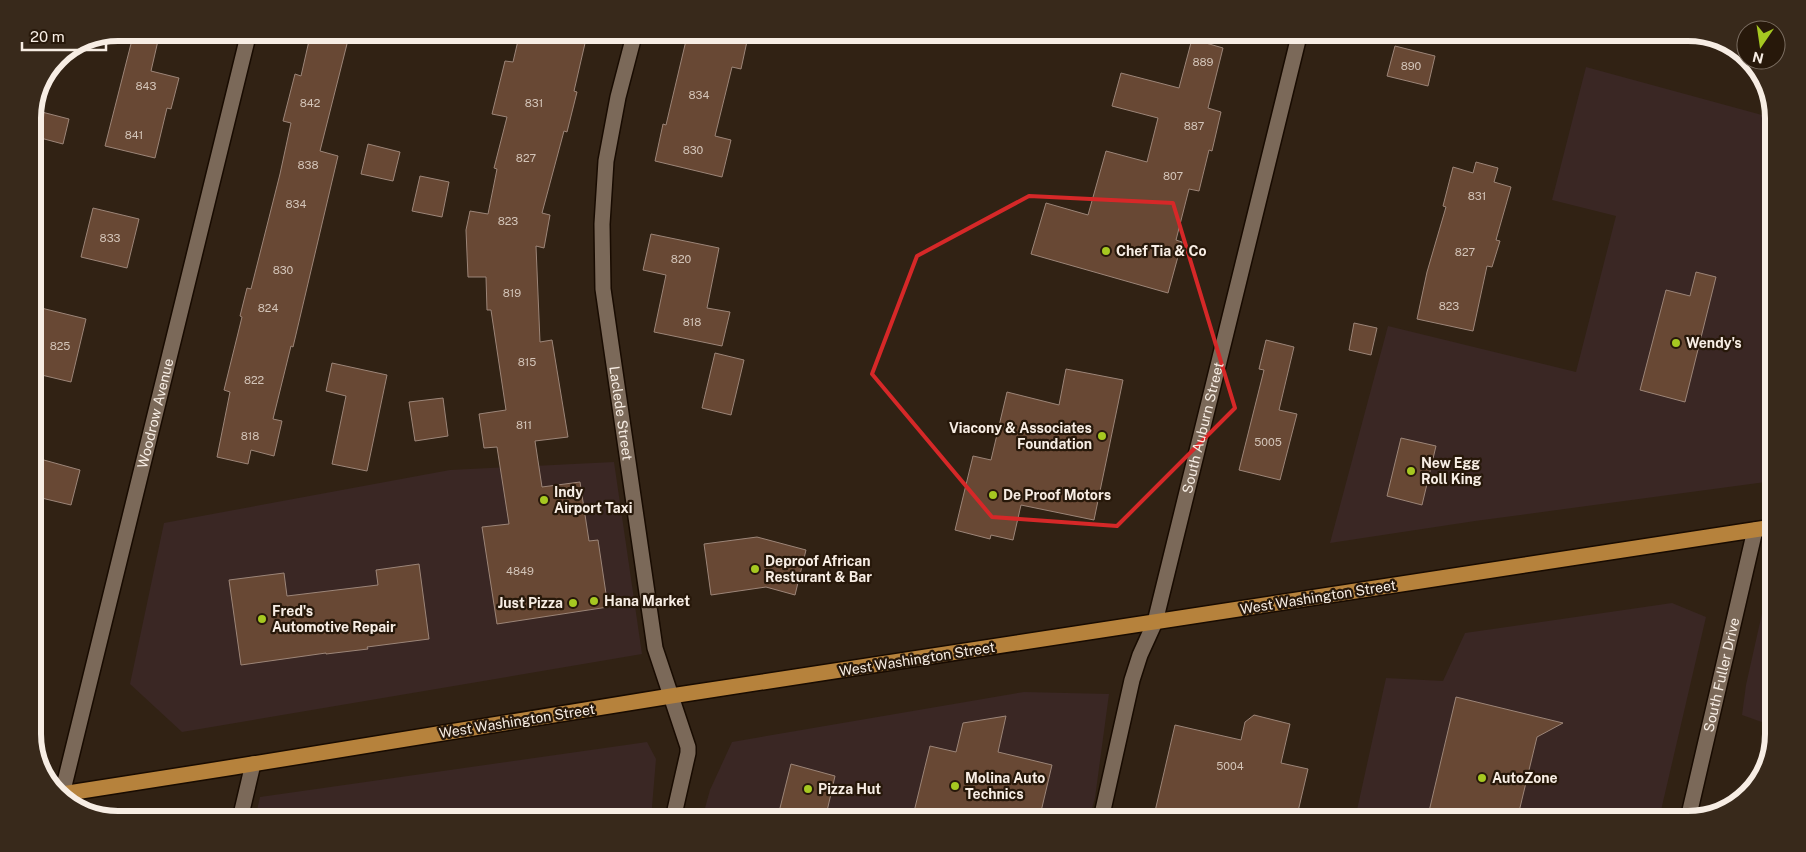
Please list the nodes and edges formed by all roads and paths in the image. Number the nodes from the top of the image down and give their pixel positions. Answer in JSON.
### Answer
{"nodes":[{"id":1,"x":247,"y":41,"type":"edge"},
{"id":2,"x":633,"y":41,"type":"edge"},
{"id":3,"x":1298,"y":41,"type":"edge"},
{"id":4,"x":1765,"y":529,"type":"edge"},
{"id":5,"x":1755,"y":530,"type":"junction"},
{"id":6,"x":1155,"y":622,"type":"junction"},
{"id":7,"x":671,"y":696,"type":"junction"},
{"id":8,"x":253,"y":764,"type":"junction"},
{"id":9,"x":63,"y":788,"type":"edge"},
{"id":10,"x":69,"y":793,"type":"edge"},
{"id":11,"x":242,"y":811,"type":"edge"},
{"id":12,"x":674,"y":811,"type":"edge"},
{"id":13,"x":1102,"y":811,"type":"edge"},
{"id":14,"x":1690,"y":811,"type":"edge"}],
"edges":[{"from":1,"to":9,"type":"street","name":"Woodrow Avenue"},
{"from":2,"to":7,"type":"street","name":"Laclede Street"},
{"from":3,"to":6,"type":"street","name":"South Auburn Street"},
{"from":4,"to":5,"type":"main road","name":"West Washington Street"},
{"from":5,"to":6,"type":"main road","name":"West Washington Street"},
{"from":5,"to":14,"type":"street","name":"South Fuller Drive"},
{"from":6,"to":7,"type":"main road","name":"West Washington Street"},
{"from":6,"to":13,"type":"street","name":"South Auburn Street"},
{"from":7,"to":8,"type":"main road","name":"West Washington Street"},
{"from":7,"to":12,"type":"street","name":"Laclede Street"},
{"from":8,"to":10,"type":"main road","name":"West Washington Street"},
{"from":8,"to":11,"type":"street"}]}
